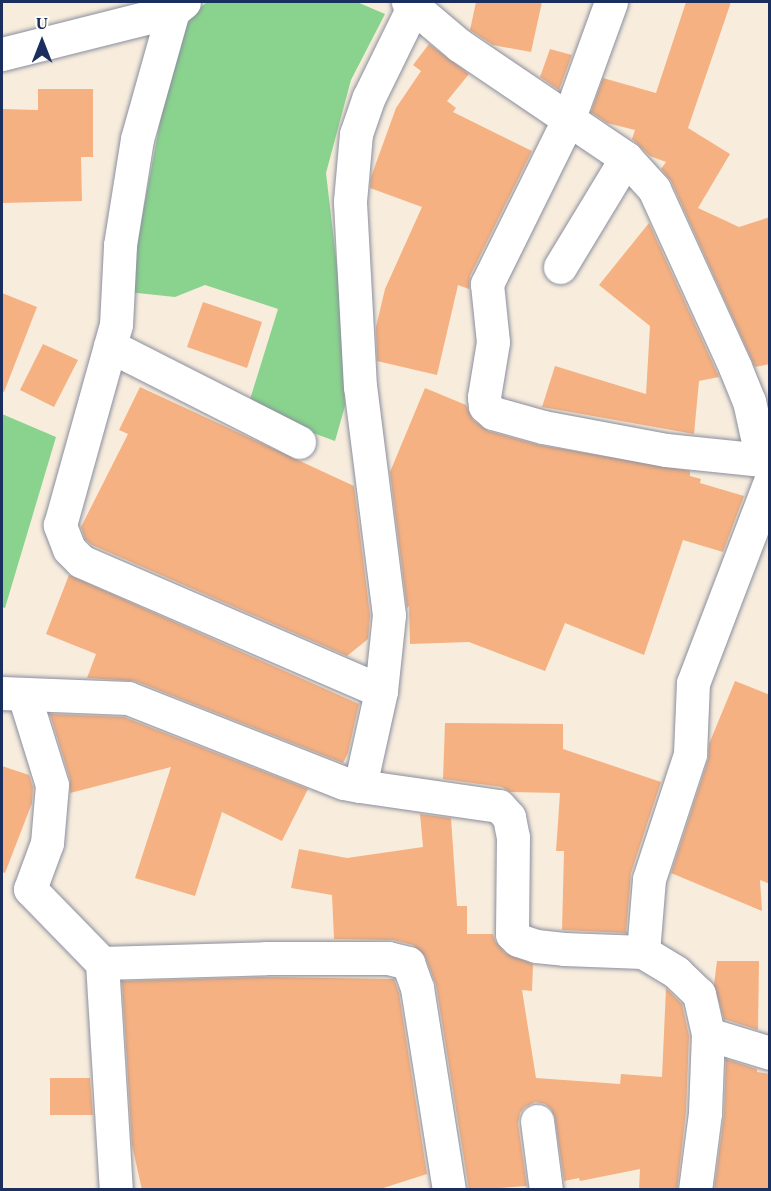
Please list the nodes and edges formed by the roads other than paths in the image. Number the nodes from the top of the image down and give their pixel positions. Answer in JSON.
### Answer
{"nodes":[{"id":1,"x":611,"y":2,"type":"edge"},
{"id":2,"x":411,"y":3,"type":"edge"},
{"id":3,"x":178,"y":6,"type":"edge"},
{"id":4,"x":103,"y":15,"type":"edge"},
{"id":5,"x":2,"y":54,"type":"edge"},
{"id":6,"x":568,"y":120,"type":"junction"},
{"id":7,"x":626,"y":159,"type":"junction"},
{"id":8,"x":560,"y":267,"type":"dead end"},
{"id":9,"x":110,"y":345,"type":"junction"},
{"id":10,"x":299,"y":442,"type":"dead end"},
{"id":11,"x":767,"y":470,"type":"edge"},
{"id":12,"x":381,"y":691,"type":"junction"},
{"id":13,"x":13,"y":694,"type":"edge"},
{"id":14,"x":360,"y":786,"type":"junction"},
{"id":15,"x":643,"y":952,"type":"junction"},
{"id":16,"x":102,"y":963,"type":"junction"},
{"id":17,"x":708,"y":1034,"type":"junction"},
{"id":18,"x":770,"y":1053,"type":"edge"},
{"id":19,"x":537,"y":1121,"type":"dead end"},
{"id":20,"x":116,"y":1190,"type":"edge"},
{"id":21,"x":449,"y":1190,"type":"edge"},
{"id":22,"x":546,"y":1190,"type":"edge"},
{"id":23,"x":695,"y":1190,"type":"edge"}],
"edges":[{"from":1,"to":6,"type":"street"},
{"from":2,"to":6,"type":"street"},
{"from":2,"to":12,"type":"street"},
{"from":3,"to":4,"type":"street"},
{"from":3,"to":9,"type":"street"},
{"from":4,"to":5,"type":"street"},
{"from":6,"to":7,"type":"street"},
{"from":6,"to":11,"type":"street"},
{"from":7,"to":8,"type":"street"},
{"from":7,"to":11,"type":"street"},
{"from":9,"to":10,"type":"street"},
{"from":9,"to":12,"type":"street"},
{"from":11,"to":15,"type":"street"},
{"from":12,"to":14,"type":"street"},
{"from":13,"to":14,"type":"street"},
{"from":13,"to":16,"type":"street"},
{"from":14,"to":15,"type":"street"},
{"from":15,"to":17,"type":"street"},
{"from":16,"to":20,"type":"street"},
{"from":16,"to":21,"type":"street"},
{"from":17,"to":18,"type":"street"},
{"from":17,"to":23,"type":"street"},
{"from":19,"to":22,"type":"street"}]}
